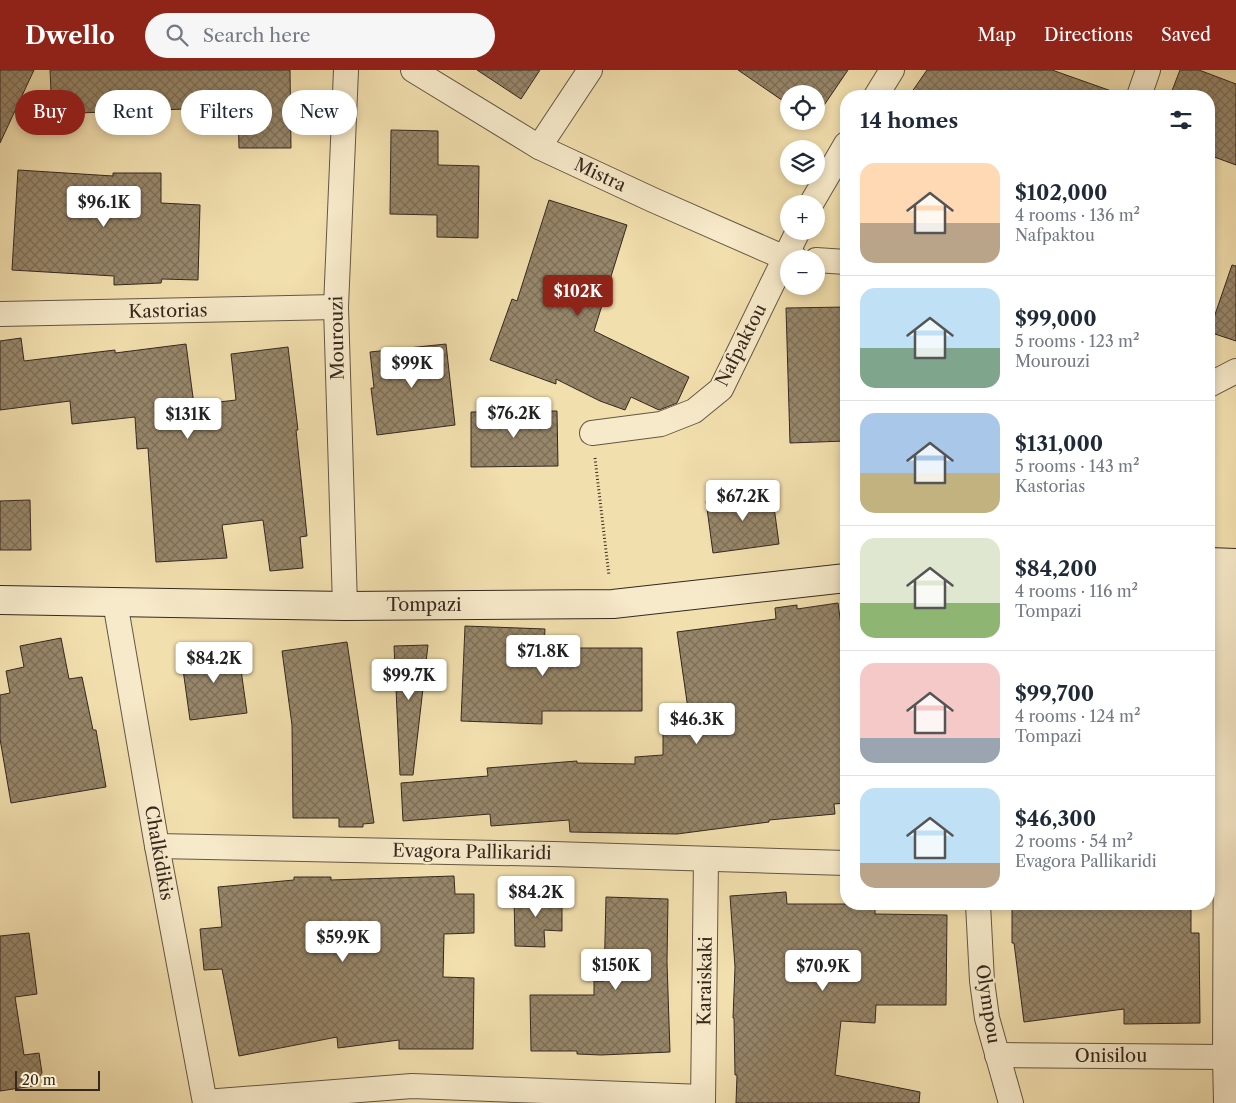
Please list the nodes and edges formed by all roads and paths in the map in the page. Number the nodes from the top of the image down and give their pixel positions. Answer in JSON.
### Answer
{"nodes":[{"id":1,"x":346,"y":70,"type":"edge"},
{"id":2,"x":413,"y":70,"type":"edge"},
{"id":3,"x":590,"y":70,"type":"edge"},
{"id":4,"x":892,"y":70,"type":"edge"},
{"id":5,"x":1148,"y":70,"type":"edge"},
{"id":6,"x":880,"y":90,"type":"edge"},
{"id":7,"x":1141,"y":90,"type":"edge"},
{"id":8,"x":540,"y":146,"type":"junction"},
{"id":9,"x":840,"y":154,"type":"edge"},
{"id":10,"x":816,"y":195,"type":"edge"},
{"id":11,"x":780,"y":253,"type":"edge"},
{"id":12,"x":825,"y":261,"type":"edge"},
{"id":13,"x":840,"y":262,"type":"edge"},
{"id":14,"x":780,"y":279,"type":"edge"},
{"id":15,"x":336,"y":307,"type":"junction"},
{"id":16,"x":0,"y":314,"type":"edge"},
{"id":17,"x":1236,"y":371,"type":"edge"},
{"id":18,"x":1215,"y":382,"type":"edge"},
{"id":19,"x":592,"y":432,"type":"joint"},
{"id":20,"x":1224,"y":563,"type":"edge"},
{"id":21,"x":840,"y":579,"type":"edge"},
{"id":22,"x":0,"y":600,"type":"edge"},
{"id":23,"x":115,"y":602,"type":"junction"},
{"id":24,"x":613,"y":604,"type":"junction"},
{"id":25,"x":345,"y":606,"type":"junction"},
{"id":26,"x":157,"y":846,"type":"junction"},
{"id":27,"x":706,"y":859,"type":"junction"},
{"id":28,"x":840,"y":863,"type":"edge"},
{"id":29,"x":978,"y":910,"type":"edge"},
{"id":30,"x":997,"y":1055,"type":"junction"},
{"id":31,"x":1225,"y":1057,"type":"junction"},
{"id":32,"x":464,"y":1095,"type":"edge"},
{"id":33,"x":703,"y":1100,"type":"edge"},
{"id":34,"x":205,"y":1102,"type":"edge"},
{"id":35,"x":1011,"y":1103,"type":"edge"},
{"id":36,"x":1226,"y":1103,"type":"edge"}],
"edges":[{"from":1,"to":15,"type":"street","name":"Mourouzi"},
{"from":2,"to":8,"type":"street","name":"Mistra"},
{"from":3,"to":8,"type":"street"},
{"from":4,"to":6,"type":"street"},
{"from":5,"to":7,"type":"street"},
{"from":8,"to":11,"type":"street","name":"Mistra"},
{"from":9,"to":10,"type":"street"},
{"from":12,"to":13,"type":"street"},
{"from":14,"to":19,"type":"street","name":"Nafpaktou"},
{"from":15,"to":16,"type":"street","name":"Kastorias"},
{"from":15,"to":25,"type":"street","name":"Mourouzi"},
{"from":17,"to":18,"type":"street"},
{"from":19,"to":24,"type":"path"},
{"from":20,"to":31,"type":"street"},
{"from":21,"to":24,"type":"street","name":"Tompazi"},
{"from":22,"to":23,"type":"street","name":"Tompazi"},
{"from":23,"to":25,"type":"street","name":"Tompazi"},
{"from":23,"to":26,"type":"street","name":"Chalkidikis"},
{"from":24,"to":25,"type":"street","name":"Tompazi"},
{"from":26,"to":27,"type":"street","name":"Evagora Pallikaridi"},
{"from":26,"to":34,"type":"street","name":"Chalkidikis"},
{"from":27,"to":28,"type":"street","name":"Evagora Pallikaridi"},
{"from":27,"to":33,"type":"street","name":"Karaiskaki"},
{"from":29,"to":30,"type":"street","name":"Olympou"},
{"from":30,"to":31,"type":"street","name":"Onisilou"},
{"from":30,"to":35,"type":"street","name":"Olympou"},
{"from":31,"to":36,"type":"street"},
{"from":32,"to":33,"type":"street"},
{"from":32,"to":34,"type":"street"}]}
